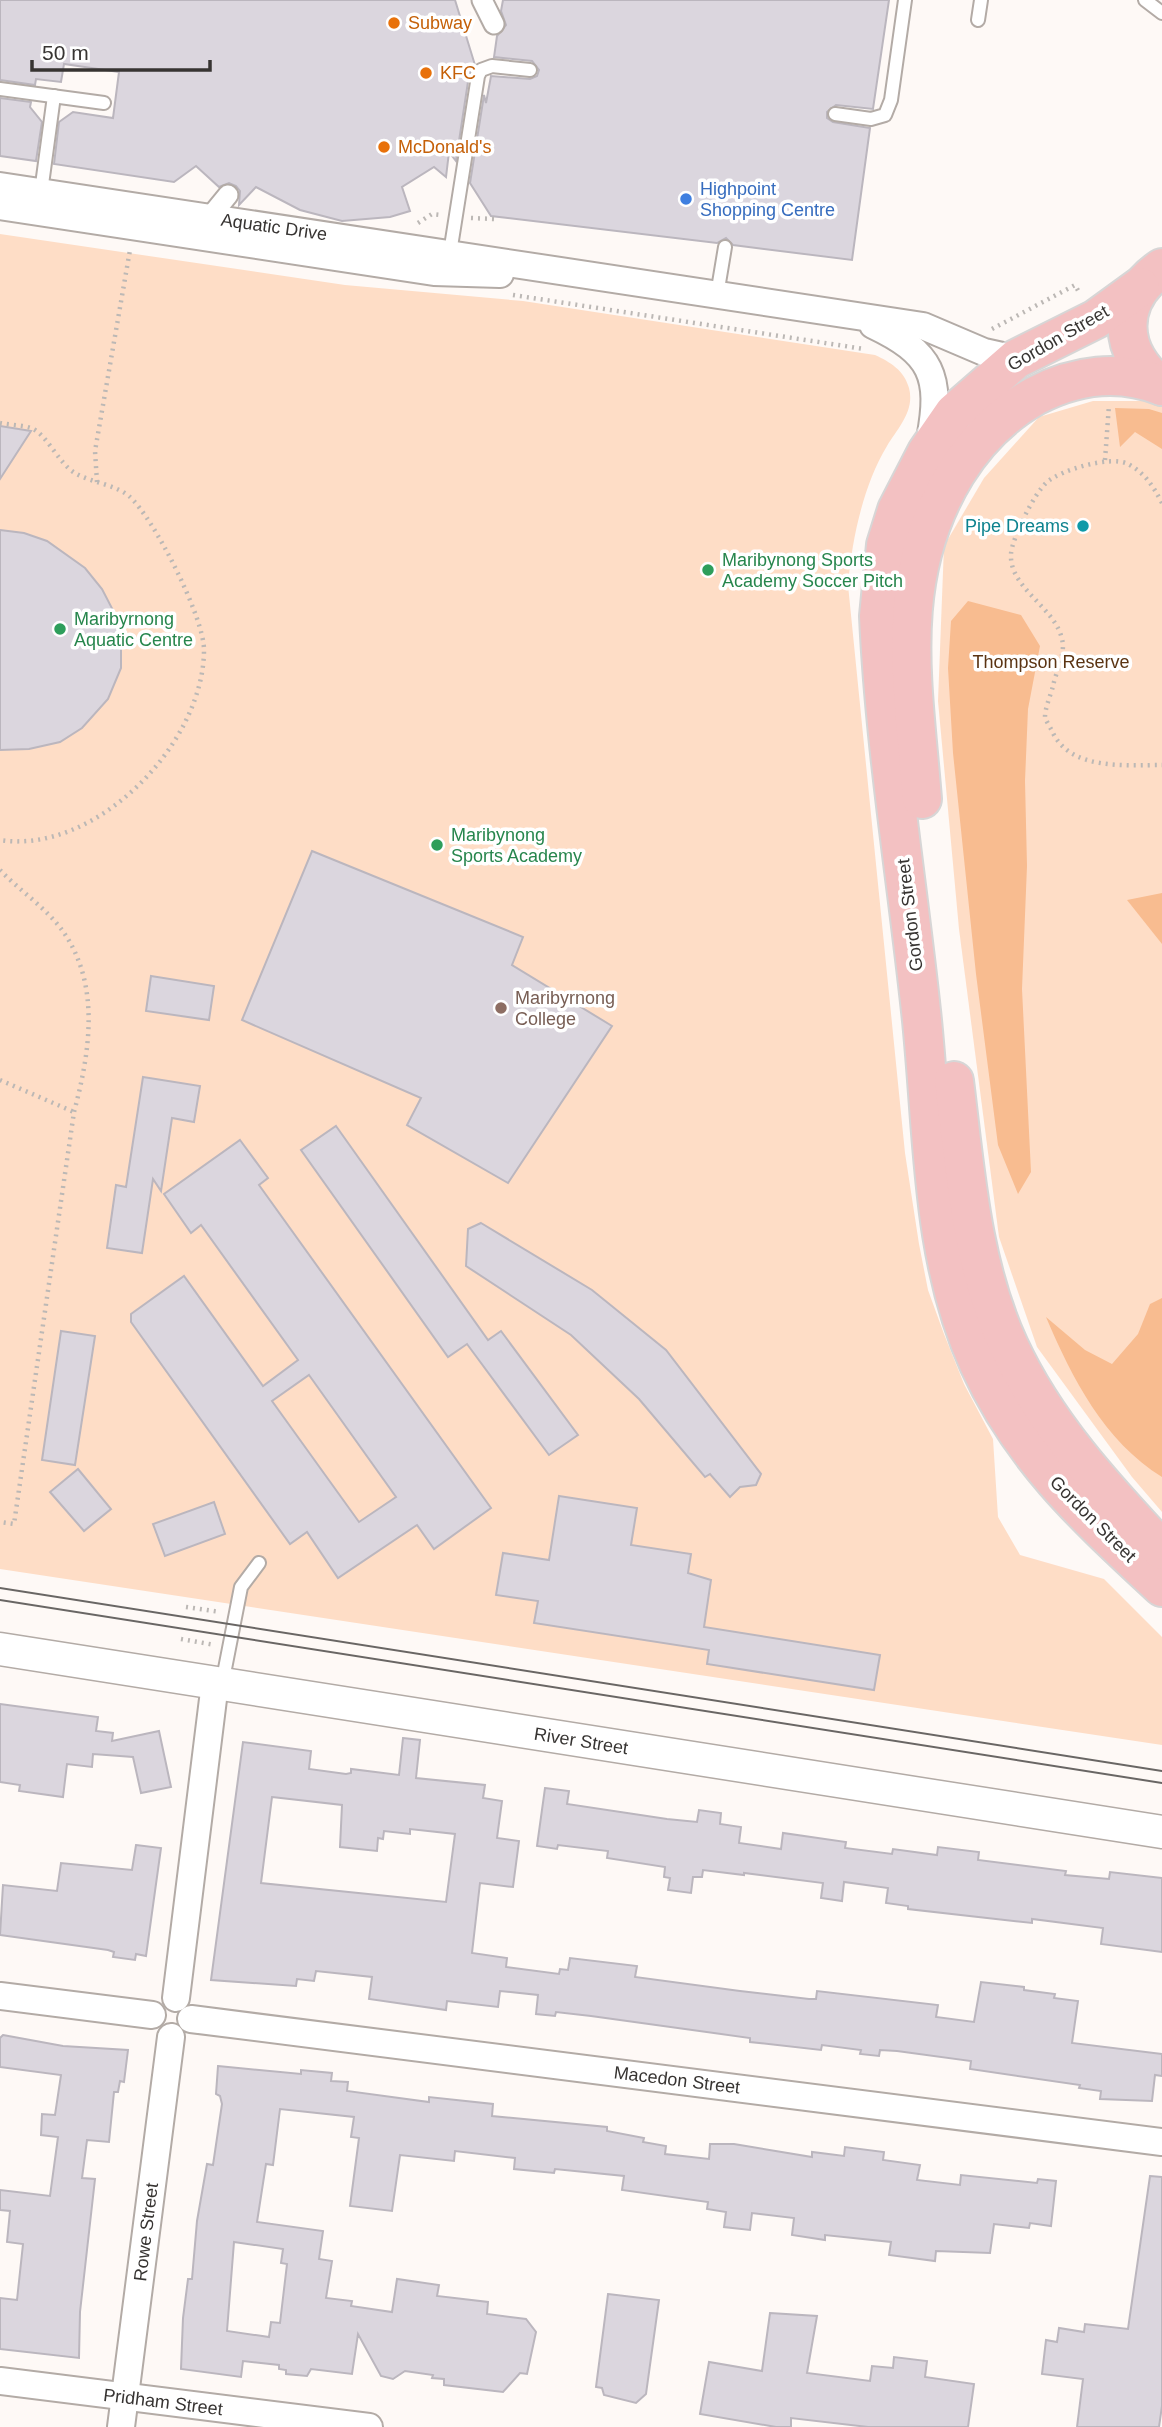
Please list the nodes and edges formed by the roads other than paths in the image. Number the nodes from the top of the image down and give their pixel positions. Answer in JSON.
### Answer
{"nodes":[{"id":1,"x":482,"y":0,"type":"edge"},
{"id":2,"x":905,"y":0,"type":"edge"},
{"id":3,"x":981,"y":0,"type":"edge"},
{"id":4,"x":1145,"y":0,"type":"edge"},
{"id":5,"x":1162,"y":13,"type":"edge"},
{"id":6,"x":978,"y":20,"type":"dead end"},
{"id":7,"x":494,"y":24,"type":"dead end"},
{"id":8,"x":530,"y":71,"type":"dead end"},
{"id":9,"x":0,"y":89,"type":"edge"},
{"id":10,"x":54,"y":96,"type":"junction"},
{"id":11,"x":104,"y":103,"type":"dead end"},
{"id":12,"x":835,"y":114,"type":"dead end"},
{"id":13,"x":0,"y":186,"type":"edge"},
{"id":14,"x":41,"y":192,"type":"junction"},
{"id":15,"x":228,"y":195,"type":"dead end"},
{"id":16,"x":0,"y":206,"type":"edge"},
{"id":17,"x":210,"y":217,"type":"junction"},
{"id":18,"x":725,"y":247,"type":"dead end"},
{"id":19,"x":450,"y":253,"type":"junction"},
{"id":20,"x":547,"y":271,"type":"junction"},
{"id":21,"x":1153,"y":271,"type":"edge"},
{"id":22,"x":717,"y":296,"type":"junction"},
{"id":23,"x":859,"y":319,"type":"junction"},
{"id":24,"x":1016,"y":359,"type":"junction"},
{"id":25,"x":1162,"y":386,"type":"edge"},
{"id":26,"x":927,"y":452,"type":"junction"},
{"id":27,"x":1065,"y":1439,"type":"junction"},
{"id":28,"x":1059,"y":1489,"type":"junction"},
{"id":29,"x":1162,"y":1550,"type":"edge"},
{"id":30,"x":259,"y":1563,"type":"dead end"},
{"id":31,"x":1162,"y":1587,"type":"edge"},
{"id":32,"x":0,"y":1649,"type":"edge"},
{"id":33,"x":219,"y":1684,"type":"junction"},
{"id":34,"x":1162,"y":1831,"type":"edge"},
{"id":35,"x":0,"y":1996,"type":"edge"},
{"id":36,"x":184,"y":2009,"type":"junction"},
{"id":37,"x":152,"y":2015,"type":"junction"},
{"id":38,"x":171,"y":2036,"type":"junction"},
{"id":39,"x":1162,"y":2141,"type":"edge"},
{"id":40,"x":0,"y":2381,"type":"edge"},
{"id":41,"x":125,"y":2397,"type":"junction"},
{"id":42,"x":121,"y":2427,"type":"edge"},
{"id":43,"x":369,"y":2427,"type":"edge"}],
"edges":[{"from":1,"to":7,"type":"street"},
{"from":2,"to":12,"type":"lane"},
{"from":3,"to":6,"type":"lane"},
{"from":4,"to":5,"type":"lane"},
{"from":8,"to":19,"type":"lane"},
{"from":9,"to":10,"type":"lane"},
{"from":10,"to":11,"type":"lane"},
{"from":10,"to":14,"type":"lane"},
{"from":13,"to":14,"type":"street","name":"Aquatic Drive"},
{"from":14,"to":17,"type":"street","name":"Aquatic Drive"},
{"from":15,"to":17,"type":"street"},
{"from":16,"to":20,"type":"street","name":"Aquatic Drive"},
{"from":17,"to":19,"type":"street","name":"Aquatic Drive"},
{"from":18,"to":22,"type":"lane"},
{"from":19,"to":20,"type":"street","name":"Aquatic Drive"},
{"from":20,"to":22,"type":"street","name":"Aquatic Drive"},
{"from":21,"to":24,"type":"main road","name":"Gordon Street"},
{"from":21,"to":25,"type":"main road"},
{"from":22,"to":23,"type":"street","name":"Aquatic Drive"},
{"from":23,"to":24,"type":"street","name":"Aquatic Drive"},
{"from":23,"to":26,"type":"street","name":"Aquatic Drive"},
{"from":24,"to":26,"type":"main road","name":"Gordon Street"},
{"from":25,"to":27,"type":"main road","name":"Gordon Street"},
{"from":26,"to":28,"type":"main road","name":"Gordon Street"},
{"from":27,"to":28,"type":"main road"},
{"from":27,"to":29,"type":"main road","name":"Gordon Street"},
{"from":28,"to":31,"type":"main road","name":"Gordon Street"},
{"from":30,"to":33,"type":"lane"},
{"from":32,"to":33,"type":"street","name":"River Street"},
{"from":33,"to":34,"type":"street","name":"River Street"},
{"from":33,"to":36,"type":"street"},
{"from":35,"to":37,"type":"street"},
{"from":36,"to":37,"type":"street"},
{"from":36,"to":38,"type":"street"},
{"from":36,"to":39,"type":"street","name":"Macedon Street"},
{"from":37,"to":38,"type":"street"},
{"from":38,"to":41,"type":"street","name":"Rowe Street"},
{"from":40,"to":41,"type":"street","name":"Pridham Street"},
{"from":41,"to":42,"type":"street","name":"Rowe Street"},
{"from":41,"to":43,"type":"street","name":"Pridham Street"}]}
